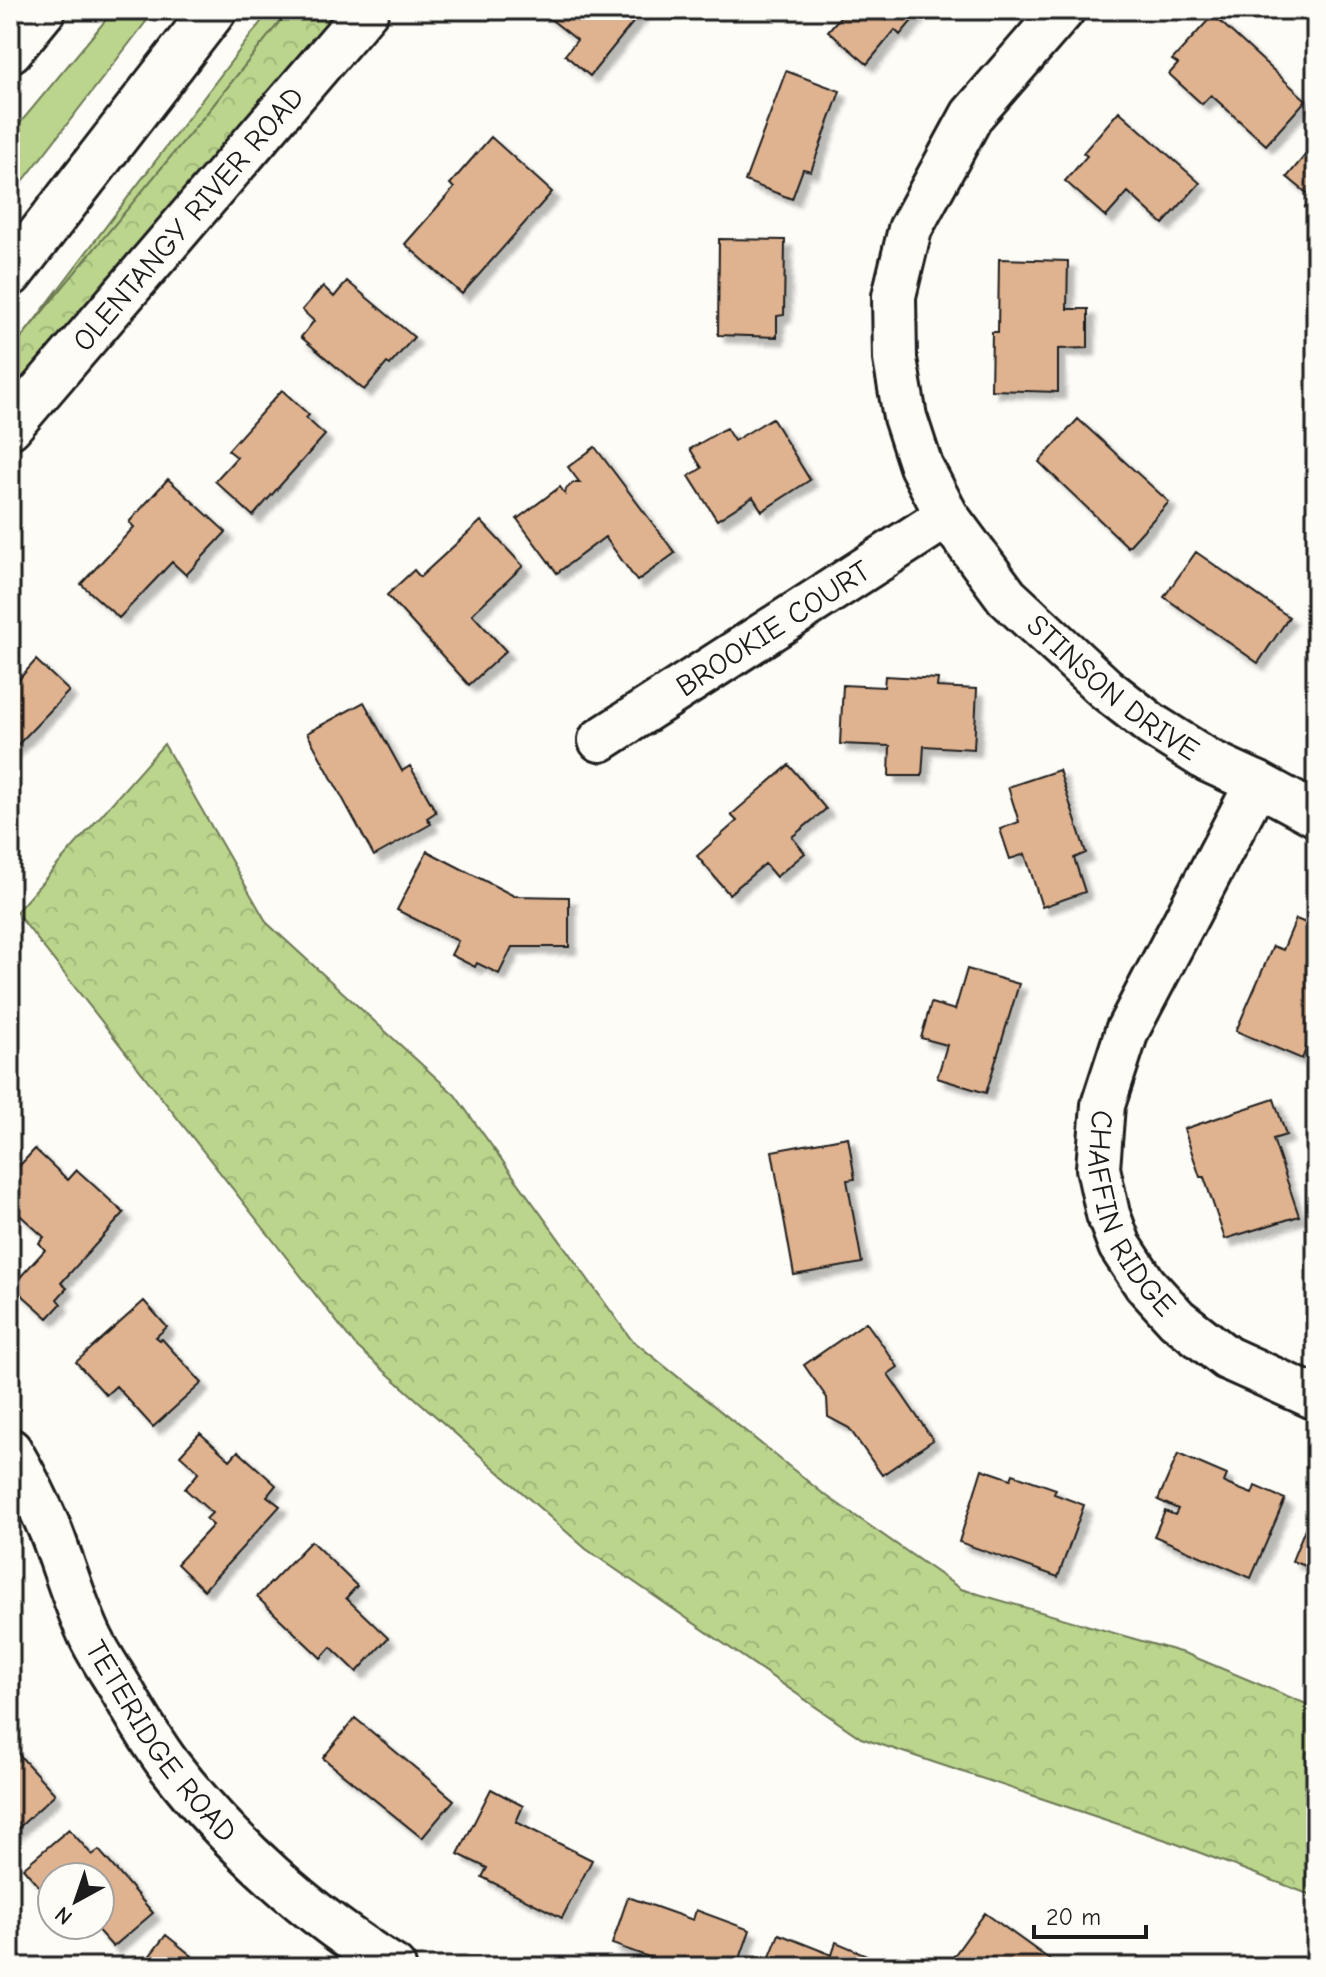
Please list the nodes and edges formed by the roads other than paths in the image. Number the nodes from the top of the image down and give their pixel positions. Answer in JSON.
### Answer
{"nodes":[{"id":1,"x":43,"y":10,"type":"edge"},
{"id":2,"x":214,"y":10,"type":"edge"},
{"id":3,"x":367,"y":10,"type":"edge"},
{"id":4,"x":1063,"y":10,"type":"edge"},
{"id":5,"x":10,"y":50,"type":"edge"},
{"id":6,"x":10,"y":274,"type":"edge"},
{"id":7,"x":10,"y":427,"type":"edge"},
{"id":8,"x":947,"y":516,"type":"junction"},
{"id":9,"x":600,"y":740,"type":"dead end"},
{"id":10,"x":1257,"y":783,"type":"junction"},
{"id":11,"x":1316,"y":815,"type":"edge"},
{"id":12,"x":1316,"y":1398,"type":"edge"},
{"id":13,"x":10,"y":1450,"type":"edge"},
{"id":14,"x":394,"y":1967,"type":"edge"}],
"edges":[{"from":1,"to":5,"type":"main road"},
{"from":2,"to":6,"type":"main road"},
{"from":3,"to":7,"type":"street","name":"OLENTANGY RIVER ROAD"},
{"from":4,"to":8,"type":"street","name":"STINSON DRIVE"},
{"from":8,"to":9,"type":"street","name":"BROOKIE COURT"},
{"from":8,"to":10,"type":"street","name":"STINSON DRIVE"},
{"from":10,"to":11,"type":"street","name":"STINSON DRIVE"},
{"from":10,"to":12,"type":"street","name":"CHAFFIN RIDGE"},
{"from":13,"to":14,"type":"street","name":"TETERIDGE ROAD"}]}
